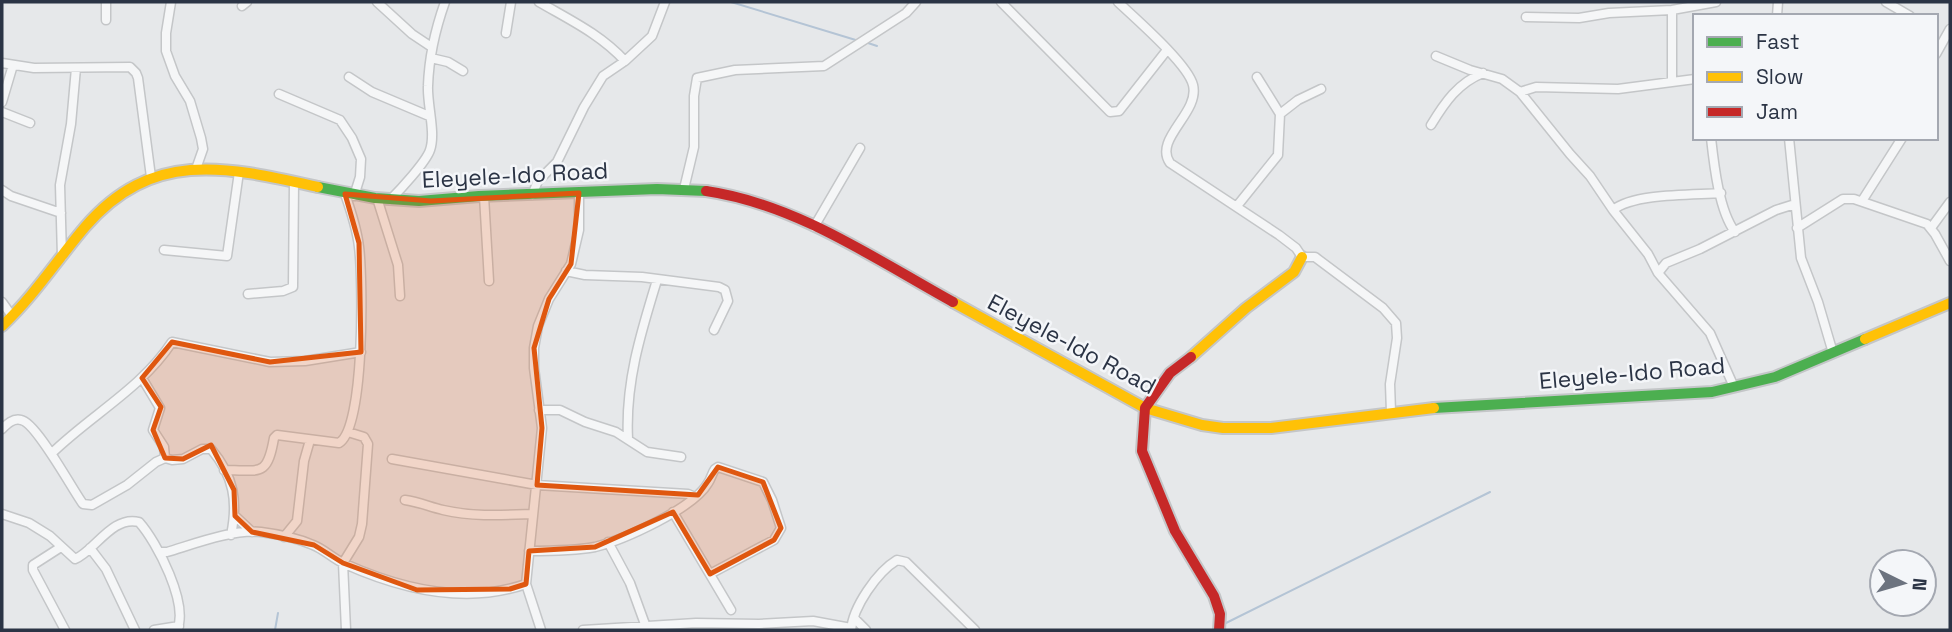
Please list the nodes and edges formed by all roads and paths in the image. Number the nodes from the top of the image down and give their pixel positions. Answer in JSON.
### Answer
{"nodes":[{"id":1,"x":106,"y":2,"type":"edge"},
{"id":2,"x":171,"y":2,"type":"edge"},
{"id":3,"x":377,"y":2,"type":"edge"},
{"id":4,"x":444,"y":2,"type":"edge"},
{"id":5,"x":511,"y":2,"type":"edge"},
{"id":6,"x":540,"y":2,"type":"edge"},
{"id":7,"x":665,"y":2,"type":"edge"},
{"id":8,"x":916,"y":2,"type":"edge"},
{"id":9,"x":1002,"y":2,"type":"edge"},
{"id":10,"x":1118,"y":2,"type":"edge"},
{"id":11,"x":1639,"y":2,"type":"edge"},
{"id":12,"x":1716,"y":2,"type":"edge"},
{"id":13,"x":1886,"y":2,"type":"edge"},
{"id":14,"x":1672,"y":10,"type":"junction"},
{"id":15,"x":1639,"y":12,"type":"junction"},
{"id":16,"x":1907,"y":14,"type":"edge"},
{"id":17,"x":1527,"y":17,"type":"dead end"},
{"id":18,"x":106,"y":20,"type":"dead end"},
{"id":19,"x":1950,"y":30,"type":"edge"},
{"id":20,"x":506,"y":33,"type":"dead end"},
{"id":21,"x":430,"y":46,"type":"junction"},
{"id":22,"x":1167,"y":50,"type":"junction"},
{"id":23,"x":1938,"y":51,"type":"edge"},
{"id":24,"x":1436,"y":56,"type":"dead end"},
{"id":25,"x":431,"y":58,"type":"junction"},
{"id":26,"x":625,"y":61,"type":"junction"},
{"id":27,"x":2,"y":63,"type":"edge"},
{"id":28,"x":13,"y":65,"type":"junction"},
{"id":29,"x":76,"y":68,"type":"junction"},
{"id":30,"x":463,"y":71,"type":"dead end"},
{"id":31,"x":1483,"y":73,"type":"junction"},
{"id":32,"x":349,"y":77,"type":"dead end"},
{"id":33,"x":1257,"y":77,"type":"dead end"},
{"id":34,"x":1693,"y":79,"type":"edge"},
{"id":35,"x":1672,"y":81,"type":"junction"},
{"id":36,"x":1321,"y":89,"type":"dead end"},
{"id":37,"x":1520,"y":92,"type":"junction"},
{"id":38,"x":279,"y":94,"type":"dead end"},
{"id":39,"x":2,"y":102,"type":"edge"},
{"id":40,"x":2,"y":112,"type":"edge"},
{"id":41,"x":1280,"y":114,"type":"junction"},
{"id":42,"x":429,"y":116,"type":"junction"},
{"id":43,"x":30,"y":123,"type":"dead end"},
{"id":44,"x":1431,"y":125,"type":"dead end"},
{"id":45,"x":1711,"y":140,"type":"edge"},
{"id":46,"x":1789,"y":140,"type":"edge"},
{"id":47,"x":1901,"y":140,"type":"edge"},
{"id":48,"x":860,"y":148,"type":"dead end"},
{"id":49,"x":191,"y":169,"type":"junction"},
{"id":50,"x":239,"y":172,"type":"junction"},
{"id":51,"x":151,"y":177,"type":"junction"},
{"id":52,"x":294,"y":183,"type":"junction"},
{"id":53,"x":2,"y":190,"type":"edge"},
{"id":54,"x":684,"y":190,"type":"junction"},
{"id":55,"x":579,"y":193,"type":"junction"},
{"id":56,"x":1721,"y":193,"type":"junction"},
{"id":57,"x":350,"y":195,"type":"junction"},
{"id":58,"x":484,"y":195,"type":"junction"},
{"id":59,"x":533,"y":195,"type":"junction"},
{"id":60,"x":377,"y":198,"type":"junction"},
{"id":61,"x":390,"y":200,"type":"junction"},
{"id":62,"x":1862,"y":201,"type":"junction"},
{"id":63,"x":1950,"y":202,"type":"edge"},
{"id":64,"x":1795,"y":204,"type":"junction"},
{"id":65,"x":1237,"y":206,"type":"junction"},
{"id":66,"x":1613,"y":210,"type":"junction"},
{"id":67,"x":61,"y":213,"type":"junction"},
{"id":68,"x":814,"y":227,"type":"junction"},
{"id":69,"x":1797,"y":228,"type":"junction"},
{"id":70,"x":1931,"y":228,"type":"junction"},
{"id":71,"x":1735,"y":232,"type":"junction"},
{"id":72,"x":163,"y":250,"type":"dead end"},
{"id":73,"x":62,"y":257,"type":"junction"},
{"id":74,"x":1301,"y":257,"type":"junction"},
{"id":75,"x":1950,"y":261,"type":"edge"},
{"id":76,"x":566,"y":271,"type":"junction"},
{"id":77,"x":1658,"y":273,"type":"junction"},
{"id":78,"x":657,"y":280,"type":"junction"},
{"id":79,"x":489,"y":281,"type":"dead end"},
{"id":80,"x":248,"y":294,"type":"dead end"},
{"id":81,"x":400,"y":296,"type":"dead end"},
{"id":82,"x":2,"y":302,"type":"edge"},
{"id":83,"x":1950,"y":303,"type":"edge"},
{"id":84,"x":12,"y":316,"type":"junction"},
{"id":85,"x":2,"y":326,"type":"edge"},
{"id":86,"x":714,"y":331,"type":"dead end"},
{"id":87,"x":361,"y":352,"type":"junction"},
{"id":88,"x":1833,"y":353,"type":"junction"},
{"id":89,"x":142,"y":378,"type":"junction"},
{"id":90,"x":1734,"y":387,"type":"junction"},
{"id":91,"x":1144,"y":408,"type":"junction"},
{"id":92,"x":539,"y":410,"type":"junction"},
{"id":93,"x":1391,"y":412,"type":"junction"},
{"id":94,"x":2,"y":429,"type":"edge"},
{"id":95,"x":348,"y":432,"type":"junction"},
{"id":96,"x":628,"y":439,"type":"junction"},
{"id":97,"x":310,"y":440,"type":"junction"},
{"id":98,"x":52,"y":453,"type":"junction"},
{"id":99,"x":681,"y":457,"type":"dead end"},
{"id":100,"x":165,"y":458,"type":"junction"},
{"id":101,"x":392,"y":459,"type":"dead end"},
{"id":102,"x":224,"y":470,"type":"junction"},
{"id":103,"x":537,"y":485,"type":"junction"},
{"id":104,"x":695,"y":497,"type":"junction"},
{"id":105,"x":405,"y":500,"type":"dead end"},
{"id":106,"x":673,"y":512,"type":"junction"},
{"id":107,"x":2,"y":514,"type":"edge"},
{"id":108,"x":533,"y":514,"type":"junction"},
{"id":109,"x":235,"y":516,"type":"junction"},
{"id":110,"x":252,"y":532,"type":"junction"},
{"id":111,"x":231,"y":535,"type":"junction"},
{"id":112,"x":284,"y":537,"type":"junction"},
{"id":113,"x":608,"y":542,"type":"junction"},
{"id":114,"x":61,"y":547,"type":"junction"},
{"id":115,"x":90,"y":548,"type":"junction"},
{"id":116,"x":529,"y":551,"type":"junction"},
{"id":117,"x":160,"y":552,"type":"junction"},
{"id":118,"x":343,"y":563,"type":"junction"},
{"id":119,"x":710,"y":574,"type":"junction"},
{"id":120,"x":526,"y":584,"type":"junction"},
{"id":121,"x":731,"y":610,"type":"dead end"},
{"id":122,"x":853,"y":618,"type":"junction"},
{"id":123,"x":712,"y":626,"type":"edge"},
{"id":124,"x":646,"y":627,"type":"junction"},
{"id":125,"x":178,"y":628,"type":"edge"},
{"id":126,"x":658,"y":628,"type":"edge"},
{"id":127,"x":851,"y":629,"type":"edge"},
{"id":128,"x":65,"y":630,"type":"edge"},
{"id":129,"x":135,"y":630,"type":"edge"},
{"id":130,"x":154,"y":630,"type":"edge"},
{"id":131,"x":346,"y":630,"type":"edge"},
{"id":132,"x":541,"y":630,"type":"edge"},
{"id":133,"x":583,"y":630,"type":"edge"},
{"id":134,"x":866,"y":630,"type":"edge"},
{"id":135,"x":975,"y":630,"type":"edge"},
{"id":136,"x":1219,"y":630,"type":"edge"}],
"edges":[{"from":1,"to":18,"type":"street"},
{"from":2,"to":49,"type":"street"},
{"from":3,"to":21,"type":"street"},
{"from":4,"to":21,"type":"street"},
{"from":5,"to":20,"type":"street"},
{"from":6,"to":26,"type":"street"},
{"from":7,"to":26,"type":"street"},
{"from":8,"to":54,"type":"street"},
{"from":9,"to":22,"type":"street"},
{"from":10,"to":22,"type":"street"},
{"from":11,"to":15,"type":"street"},
{"from":12,"to":14,"type":"street"},
{"from":13,"to":16,"type":"street"},
{"from":14,"to":15,"type":"street"},
{"from":14,"to":35,"type":"street"},
{"from":15,"to":17,"type":"street"},
{"from":19,"to":23,"type":"street"},
{"from":21,"to":25,"type":"street"},
{"from":22,"to":65,"type":"street"},
{"from":24,"to":31,"type":"street"},
{"from":25,"to":30,"type":"street"},
{"from":25,"to":42,"type":"street"},
{"from":26,"to":59,"type":"street"},
{"from":27,"to":28,"type":"street"},
{"from":28,"to":29,"type":"street"},
{"from":28,"to":39,"type":"street"},
{"from":29,"to":51,"type":"street"},
{"from":29,"to":67,"type":"street"},
{"from":31,"to":37,"type":"street"},
{"from":31,"to":44,"type":"street"},
{"from":32,"to":42,"type":"street"},
{"from":33,"to":41,"type":"street"},
{"from":34,"to":35,"type":"street"},
{"from":35,"to":37,"type":"street"},
{"from":36,"to":41,"type":"street"},
{"from":37,"to":66,"type":"street"},
{"from":38,"to":57,"type":"street"},
{"from":40,"to":43,"type":"street"},
{"from":41,"to":65,"type":"street"},
{"from":42,"to":61,"type":"street"},
{"from":45,"to":56,"type":"street"},
{"from":46,"to":64,"type":"street"},
{"from":47,"to":62,"type":"street"},
{"from":48,"to":68,"type":"street"},
{"from":49,"to":50,"type":"main road","name":"Eleyele-Ido Road"},
{"from":49,"to":51,"type":"main road","name":"Eleyele-Ido Road"},
{"from":50,"to":52,"type":"main road","name":"Eleyele-Ido Road"},
{"from":50,"to":72,"type":"street"},
{"from":51,"to":73,"type":"main road","name":"Eleyele-Ido Road"},
{"from":52,"to":57,"type":"main road","name":"Eleyele-Ido Road"},
{"from":52,"to":80,"type":"street"},
{"from":53,"to":67,"type":"street"},
{"from":54,"to":55,"type":"main road","name":"Eleyele-Ido Road"},
{"from":54,"to":68,"type":"main road","name":"Eleyele-Ido Road"},
{"from":55,"to":59,"type":"main road","name":"Eleyele-Ido Road"},
{"from":55,"to":76,"type":"street"},
{"from":56,"to":66,"type":"street"},
{"from":56,"to":71,"type":"street"},
{"from":57,"to":60,"type":"main road","name":"Eleyele-Ido Road"},
{"from":57,"to":87,"type":"street"},
{"from":58,"to":59,"type":"main road","name":"Eleyele-Ido Road"},
{"from":58,"to":61,"type":"main road","name":"Eleyele-Ido Road"},
{"from":58,"to":79,"type":"street"},
{"from":60,"to":61,"type":"main road","name":"Eleyele-Ido Road"},
{"from":60,"to":81,"type":"street"},
{"from":62,"to":69,"type":"street"},
{"from":62,"to":70,"type":"street"},
{"from":63,"to":70,"type":"street"},
{"from":64,"to":69,"type":"street"},
{"from":64,"to":71,"type":"street"},
{"from":65,"to":74,"type":"street"},
{"from":66,"to":77,"type":"street"},
{"from":67,"to":73,"type":"street"},
{"from":68,"to":91,"type":"main road","name":"Eleyele-Ido Road"},
{"from":69,"to":88,"type":"street"},
{"from":70,"to":75,"type":"street"},
{"from":71,"to":77,"type":"street"},
{"from":73,"to":84,"type":"main road","name":"Eleyele-Ido Road"},
{"from":74,"to":91,"type":"main road"},
{"from":74,"to":93,"type":"street"},
{"from":76,"to":78,"type":"street"},
{"from":76,"to":92,"type":"street"},
{"from":77,"to":90,"type":"street"},
{"from":78,"to":86,"type":"street"},
{"from":78,"to":96,"type":"street"},
{"from":82,"to":84,"type":"street"},
{"from":83,"to":88,"type":"main road","name":"Eleyele-Ido Road"},
{"from":84,"to":85,"type":"main road","name":"Eleyele-Ido Road"},
{"from":87,"to":89,"type":"street"},
{"from":87,"to":95,"type":"street"},
{"from":88,"to":90,"type":"main road","name":"Eleyele-Ido Road"},
{"from":89,"to":98,"type":"street"},
{"from":89,"to":100,"type":"street"},
{"from":90,"to":93,"type":"main road","name":"Eleyele-Ido Road"},
{"from":91,"to":93,"type":"main road","name":"Eleyele-Ido Road"},
{"from":91,"to":136,"type":"main road"},
{"from":92,"to":96,"type":"street"},
{"from":92,"to":103,"type":"street"},
{"from":94,"to":98,"type":"street"},
{"from":95,"to":97,"type":"street"},
{"from":95,"to":118,"type":"street"},
{"from":96,"to":99,"type":"street"},
{"from":97,"to":102,"type":"street"},
{"from":97,"to":112,"type":"street"},
{"from":98,"to":100,"type":"street"},
{"from":100,"to":102,"type":"street"},
{"from":101,"to":103,"type":"street"},
{"from":102,"to":109,"type":"street"},
{"from":103,"to":104,"type":"street"},
{"from":103,"to":108,"type":"street"},
{"from":104,"to":106,"type":"street"},
{"from":104,"to":119,"type":"street"},
{"from":105,"to":108,"type":"street"},
{"from":106,"to":113,"type":"street"},
{"from":106,"to":119,"type":"street"},
{"from":107,"to":114,"type":"street"},
{"from":108,"to":116,"type":"street"},
{"from":109,"to":110,"type":"street"},
{"from":109,"to":111,"type":"street"},
{"from":110,"to":111,"type":"street"},
{"from":110,"to":112,"type":"street"},
{"from":111,"to":117,"type":"street"},
{"from":112,"to":118,"type":"street"},
{"from":113,"to":116,"type":"street"},
{"from":113,"to":124,"type":"street"},
{"from":114,"to":115,"type":"street"},
{"from":114,"to":128,"type":"street"},
{"from":115,"to":117,"type":"street"},
{"from":115,"to":129,"type":"street"},
{"from":116,"to":120,"type":"street"},
{"from":117,"to":125,"type":"street"},
{"from":118,"to":120,"type":"street"},
{"from":118,"to":131,"type":"street"},
{"from":119,"to":121,"type":"street"},
{"from":120,"to":132,"type":"street"},
{"from":122,"to":127,"type":"street"},
{"from":122,"to":134,"type":"street"},
{"from":122,"to":135,"type":"street"},
{"from":123,"to":126,"type":"street"},
{"from":123,"to":127,"type":"street"},
{"from":124,"to":126,"type":"street"},
{"from":124,"to":133,"type":"street"},
{"from":125,"to":130,"type":"street"}]}
